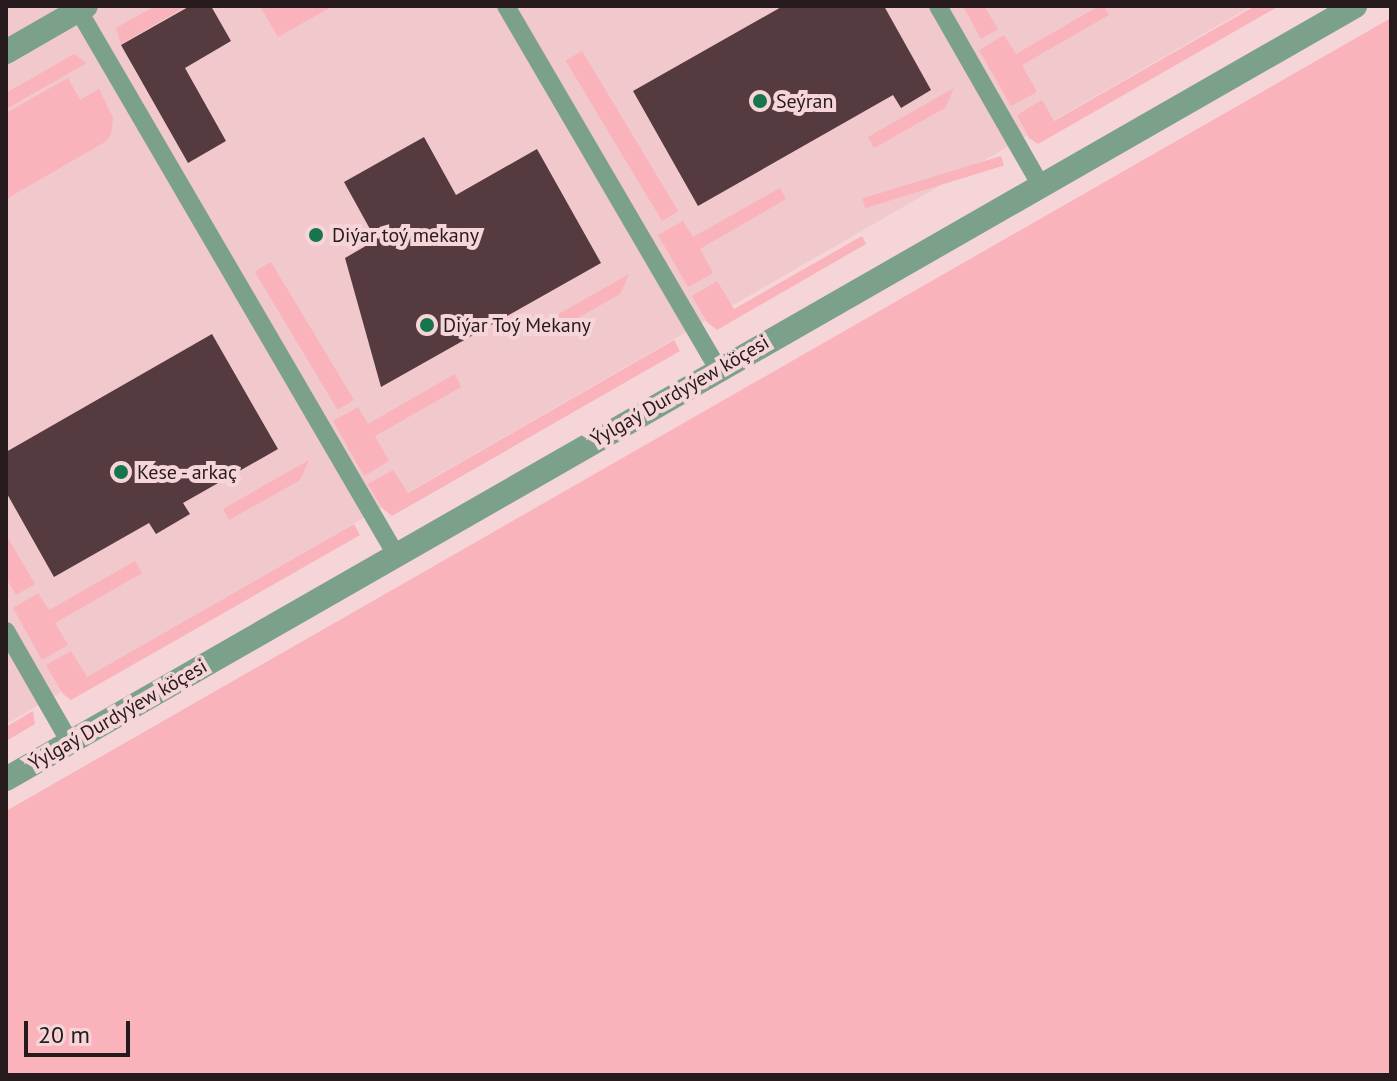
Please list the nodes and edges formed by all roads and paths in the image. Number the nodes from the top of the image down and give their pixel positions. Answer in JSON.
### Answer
{"nodes":[{"id":1,"x":506,"y":6,"type":"edge"},
{"id":2,"x":938,"y":6,"type":"edge"},
{"id":3,"x":1355,"y":6,"type":"edge"},
{"id":4,"x":80,"y":7,"type":"edge"},
{"id":5,"x":6,"y":52,"type":"edge"},
{"id":6,"x":1040,"y":184,"type":"junction"},
{"id":7,"x":718,"y":369,"type":"junction"},
{"id":8,"x":395,"y":553,"type":"junction"},
{"id":9,"x":6,"y":631,"type":"edge"},
{"id":10,"x":71,"y":744,"type":"junction"},
{"id":11,"x":6,"y":779,"type":"edge"}],
"edges":[{"from":1,"to":7,"type":"lane"},
{"from":2,"to":6,"type":"lane"},
{"from":3,"to":6,"type":"street","name":"Ýylgaý Durdyýew köçesi"},
{"from":4,"to":5,"type":"street"},
{"from":4,"to":8,"type":"lane"},
{"from":6,"to":7,"type":"street","name":"Ýylgaý Durdyýew köçesi"},
{"from":7,"to":8,"type":"street","name":"Ýylgaý Durdyýew köçesi"},
{"from":8,"to":10,"type":"street","name":"Ýylgaý Durdyýew köçesi"},
{"from":9,"to":10,"type":"lane"},
{"from":10,"to":11,"type":"street","name":"Ýylgaý Durdyýew köçesi"}]}
